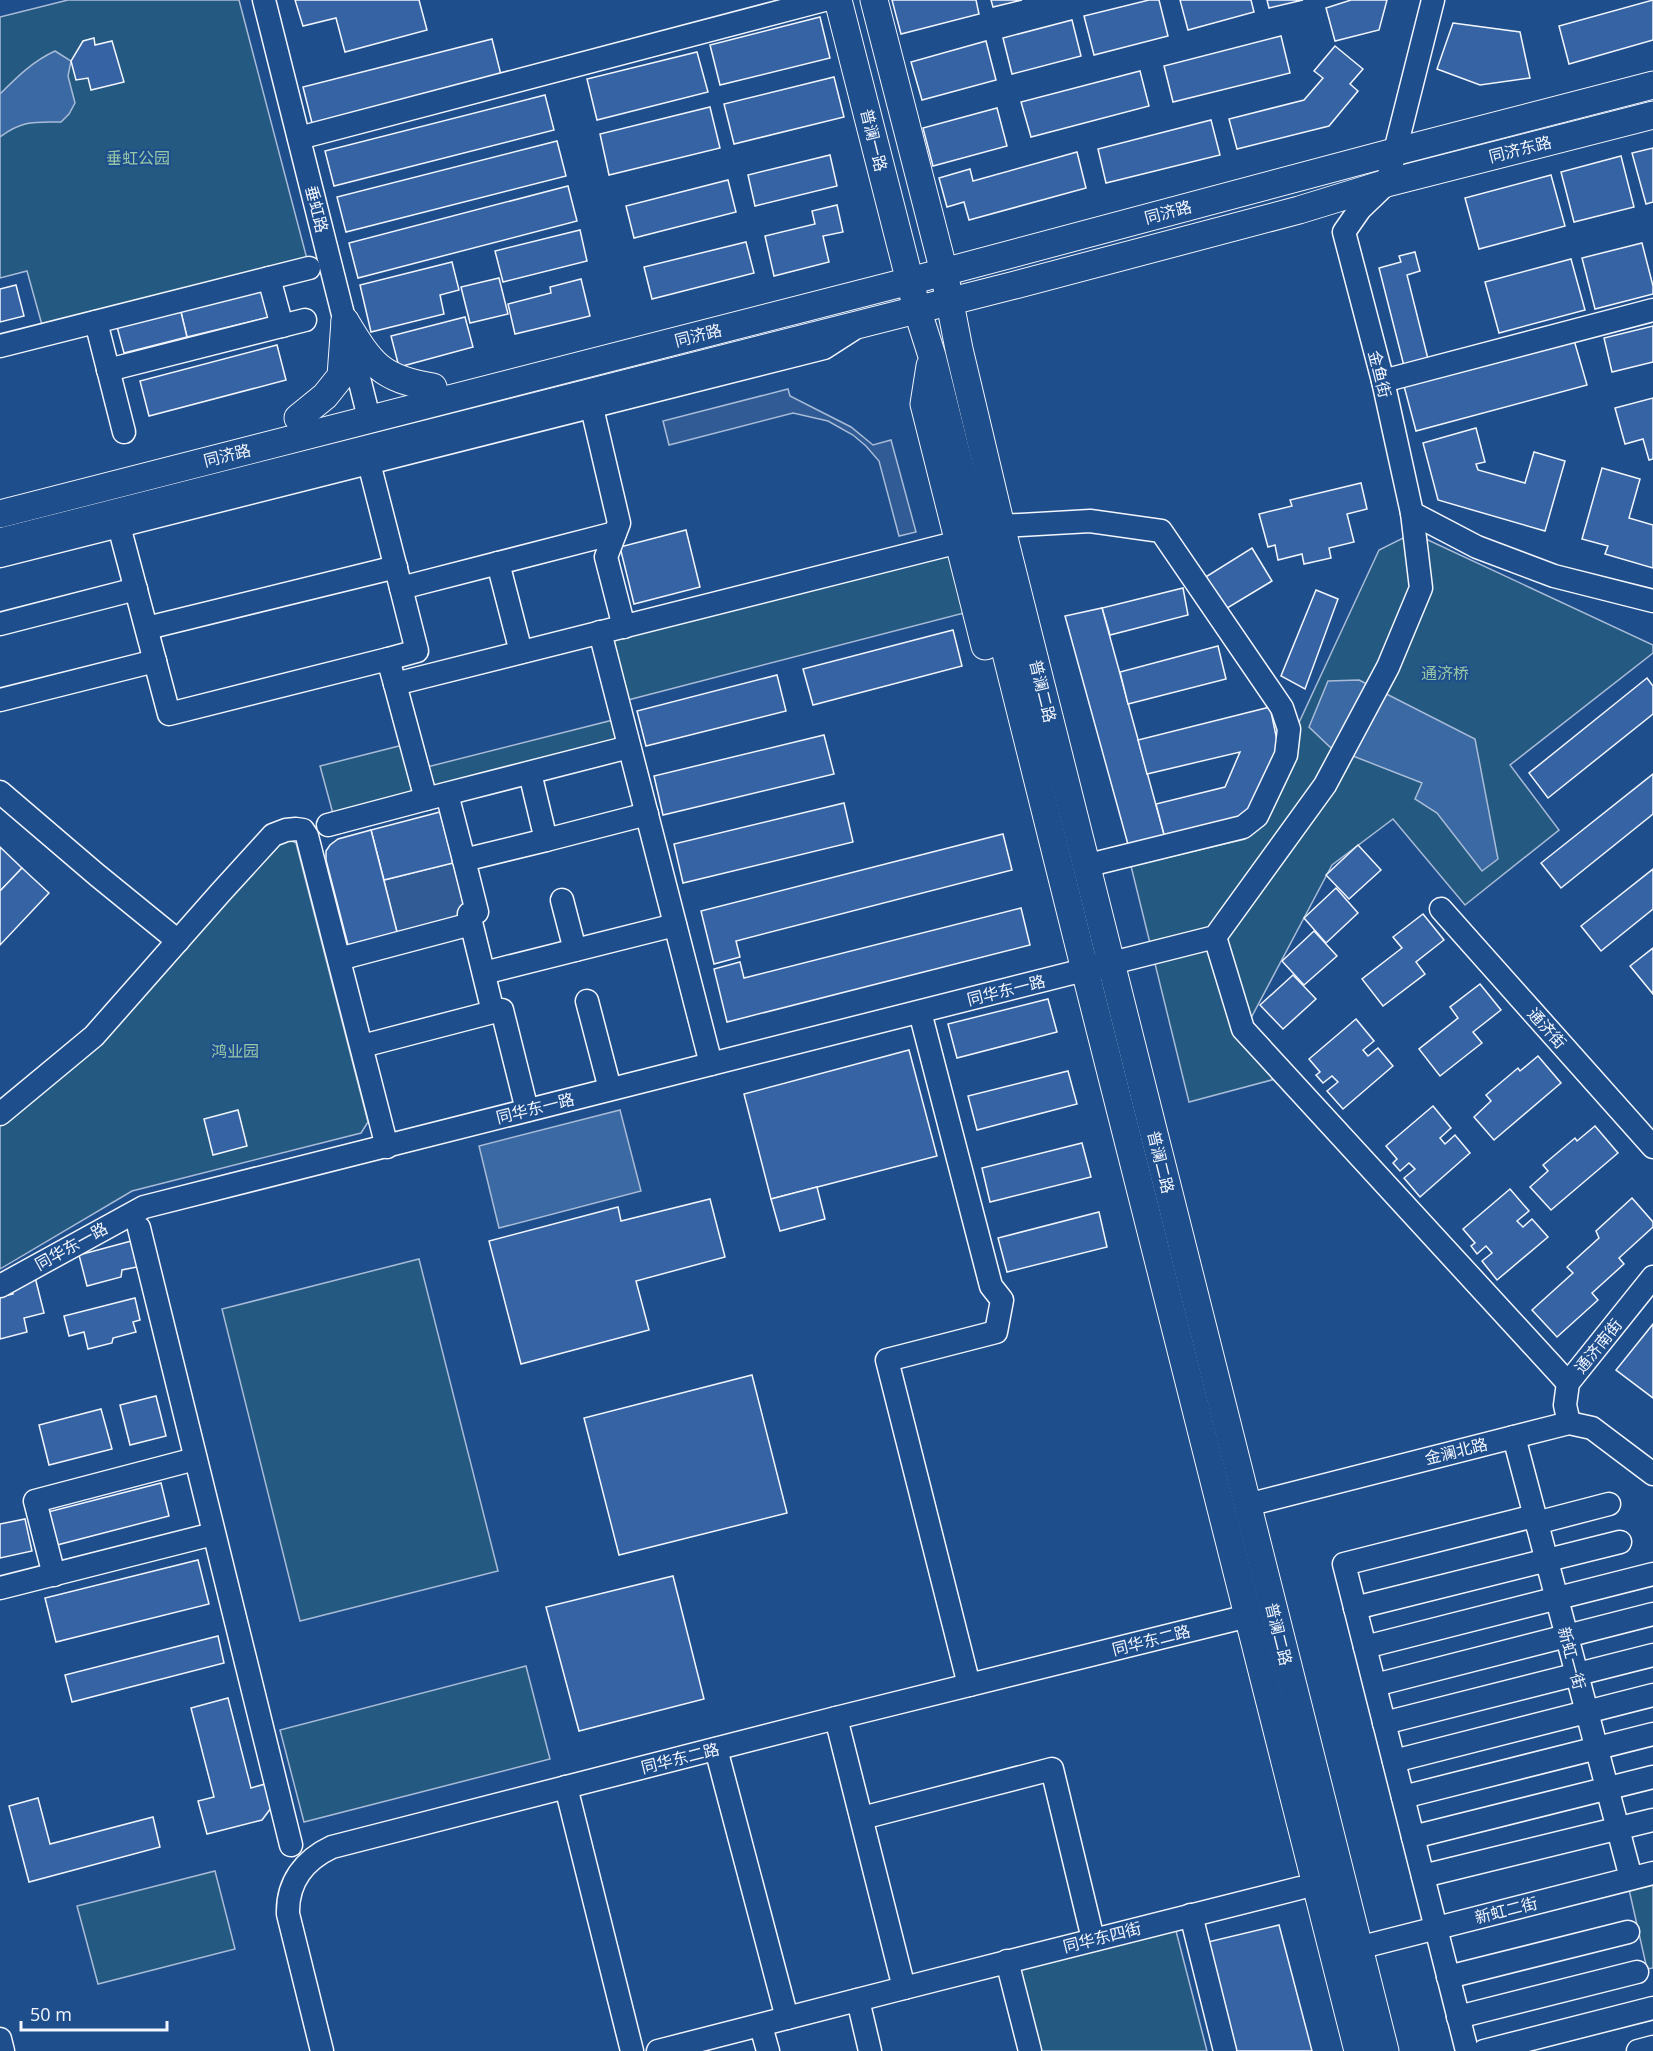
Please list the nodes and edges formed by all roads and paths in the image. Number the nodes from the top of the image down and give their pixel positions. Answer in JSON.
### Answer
{"nodes":[{"id":1,"x":264,"y":0,"type":"edge"},
{"id":2,"x":824,"y":0,"type":"edge"},
{"id":3,"x":838,"y":0,"type":"edge"},
{"id":4,"x":874,"y":0,"type":"edge"},
{"id":5,"x":1433,"y":0,"type":"edge"},
{"id":6,"x":1653,"y":85,"type":"edge"},
{"id":7,"x":1653,"y":115,"type":"edge"},
{"id":8,"x":299,"y":138,"type":"junction"},
{"id":9,"x":1394,"y":152,"type":"junction"},
{"id":10,"x":1387,"y":183,"type":"junction"},
{"id":11,"x":309,"y":268,"type":"dead end"},
{"id":12,"x":944,"y":272,"type":"junction"},
{"id":13,"x":269,"y":278,"type":"junction"},
{"id":14,"x":910,"y":281,"type":"junction"},
{"id":15,"x":856,"y":295,"type":"junction"},
{"id":16,"x":949,"y":301,"type":"junction"},
{"id":17,"x":917,"y":309,"type":"junction"},
{"id":18,"x":1653,"y":310,"type":"edge"},
{"id":19,"x":305,"y":321,"type":"dead end"},
{"id":20,"x":345,"y":321,"type":"junction"},
{"id":21,"x":96,"y":322,"type":"junction"},
{"id":22,"x":863,"y":323,"type":"junction"},
{"id":23,"x":282,"y":326,"type":"junction"},
{"id":24,"x":0,"y":346,"type":"edge"},
{"id":25,"x":932,"y":356,"type":"junction"},
{"id":26,"x":108,"y":370,"type":"junction"},
{"id":27,"x":1383,"y":381,"type":"junction"},
{"id":28,"x":433,"y":387,"type":"junction"},
{"id":29,"x":411,"y":408,"type":"junction"},
{"id":30,"x":592,"y":408,"type":"junction"},
{"id":31,"x":298,"y":418,"type":"junction"},
{"id":32,"x":369,"y":418,"type":"junction"},
{"id":33,"x":330,"y":429,"type":"junction"},
{"id":34,"x":124,"y":432,"type":"dead end"},
{"id":35,"x":433,"y":440,"type":"junction"},
{"id":36,"x":369,"y":463,"type":"junction"},
{"id":37,"x":328,"y":466,"type":"junction"},
{"id":38,"x":0,"y":496,"type":"edge"},
{"id":39,"x":1412,"y":513,"type":"junction"},
{"id":40,"x":0,"y":514,"type":"edge"},
{"id":41,"x":1009,"y":525,"type":"junction"},
{"id":42,"x":119,"y":526,"type":"junction"},
{"id":43,"x":615,"y":533,"type":"junction"},
{"id":44,"x":0,"y":542,"type":"edge"},
{"id":45,"x":958,"y":542,"type":"junction"},
{"id":46,"x":0,"y":556,"type":"edge"},
{"id":47,"x":498,"y":563,"type":"junction"},
{"id":48,"x":398,"y":577,"type":"junction"},
{"id":49,"x":136,"y":589,"type":"junction"},
{"id":50,"x":1653,"y":601,"type":"edge"},
{"id":51,"x":0,"y":624,"type":"edge"},
{"id":52,"x":624,"y":627,"type":"junction"},
{"id":53,"x":147,"y":628,"type":"junction"},
{"id":54,"x":600,"y":632,"type":"junction"},
{"id":55,"x":417,"y":651,"type":"junction"},
{"id":56,"x":521,"y":652,"type":"junction"},
{"id":57,"x":388,"y":659,"type":"junction"},
{"id":58,"x":155,"y":661,"type":"junction"},
{"id":59,"x":424,"y":676,"type":"junction"},
{"id":60,"x":395,"y":684,"type":"junction"},
{"id":61,"x":0,"y":700,"type":"edge"},
{"id":62,"x":629,"y":747,"type":"junction"},
{"id":63,"x":530,"y":773,"type":"junction"},
{"id":64,"x":0,"y":792,"type":"edge"},
{"id":65,"x":436,"y":797,"type":"junction"},
{"id":66,"x":646,"y":814,"type":"junction"},
{"id":67,"x":328,"y":825,"type":"dead end"},
{"id":68,"x":546,"y":840,"type":"junction"},
{"id":69,"x":464,"y":861,"type":"junction"},
{"id":70,"x":1101,"y":862,"type":"junction"},
{"id":71,"x":562,"y":900,"type":"dead end"},
{"id":72,"x":1441,"y":909,"type":"dead end"},
{"id":73,"x":471,"y":924,"type":"junction"},
{"id":74,"x":675,"y":925,"type":"junction"},
{"id":75,"x":1215,"y":937,"type":"junction"},
{"id":76,"x":178,"y":941,"type":"junction"},
{"id":77,"x":574,"y":950,"type":"junction"},
{"id":78,"x":339,"y":959,"type":"junction"},
{"id":79,"x":1118,"y":962,"type":"junction"},
{"id":80,"x":1076,"y":972,"type":"junction"},
{"id":81,"x":484,"y":973,"type":"junction"},
{"id":82,"x":587,"y":1001,"type":"dead end"},
{"id":83,"x":494,"y":1012,"type":"junction"},
{"id":84,"x":920,"y":1012,"type":"junction"},
{"id":85,"x":370,"y":1044,"type":"dead end"},
{"id":86,"x":711,"y":1064,"type":"junction"},
{"id":87,"x":610,"y":1089,"type":"junction"},
{"id":88,"x":527,"y":1110,"type":"junction"},
{"id":89,"x":0,"y":1114,"type":"edge"},
{"id":90,"x":387,"y":1147,"type":"junction"},
{"id":91,"x":1653,"y":1147,"type":"edge"},
{"id":92,"x":139,"y":1228,"type":"dead end"},
{"id":93,"x":1653,"y":1277,"type":"edge"},
{"id":94,"x":0,"y":1286,"type":"edge"},
{"id":95,"x":1568,"y":1383,"type":"junction"},
{"id":96,"x":1569,"y":1424,"type":"junction"},
{"id":97,"x":1514,"y":1437,"type":"junction"},
{"id":98,"x":195,"y":1459,"type":"junction"},
{"id":99,"x":1653,"y":1474,"type":"edge"},
{"id":100,"x":1254,"y":1503,"type":"junction"},
{"id":101,"x":1609,"y":1504,"type":"dead end"},
{"id":102,"x":1535,"y":1520,"type":"junction"},
{"id":103,"x":213,"y":1534,"type":"junction"},
{"id":104,"x":1620,"y":1542,"type":"dead end"},
{"id":105,"x":1546,"y":1560,"type":"junction"},
{"id":106,"x":1653,"y":1574,"type":"edge"},
{"id":107,"x":54,"y":1575,"type":"junction"},
{"id":108,"x":0,"y":1588,"type":"edge"},
{"id":109,"x":1556,"y":1599,"type":"junction"},
{"id":110,"x":1355,"y":1608,"type":"junction"},
{"id":111,"x":1653,"y":1614,"type":"edge"},
{"id":112,"x":1240,"y":1619,"type":"junction"},
{"id":113,"x":1566,"y":1637,"type":"junction"},
{"id":114,"x":1365,"y":1647,"type":"junction"},
{"id":115,"x":1653,"y":1655,"type":"edge"},
{"id":116,"x":1576,"y":1674,"type":"junction"},
{"id":117,"x":969,"y":1685,"type":"junction"},
{"id":118,"x":1375,"y":1685,"type":"junction"},
{"id":119,"x":1653,"y":1695,"type":"edge"},
{"id":120,"x":1587,"y":1713,"type":"junction"},
{"id":121,"x":836,"y":1718,"type":"junction"},
{"id":122,"x":1384,"y":1723,"type":"junction"},
{"id":123,"x":1653,"y":1734,"type":"edge"},
{"id":124,"x":1596,"y":1748,"type":"junction"},
{"id":125,"x":716,"y":1749,"type":"junction"},
{"id":126,"x":1394,"y":1761,"type":"junction"},
{"id":127,"x":1653,"y":1777,"type":"edge"},
{"id":128,"x":566,"y":1787,"type":"junction"},
{"id":129,"x":1607,"y":1789,"type":"junction"},
{"id":130,"x":1403,"y":1797,"type":"junction"},
{"id":131,"x":862,"y":1818,"type":"junction"},
{"id":132,"x":1653,"y":1820,"type":"edge"},
{"id":133,"x":1618,"y":1829,"type":"junction"},
{"id":134,"x":1413,"y":1837,"type":"junction"},
{"id":135,"x":291,"y":1845,"type":"dead end"},
{"id":136,"x":1653,"y":1873,"type":"edge"},
{"id":137,"x":1423,"y":1876,"type":"junction"},
{"id":138,"x":1631,"y":1878,"type":"junction"},
{"id":139,"x":1300,"y":1888,"type":"junction"},
{"id":140,"x":1191,"y":1915,"type":"junction"},
{"id":141,"x":1436,"y":1928,"type":"junction"},
{"id":142,"x":1628,"y":1932,"type":"dead end"},
{"id":143,"x":1094,"y":1939,"type":"junction"},
{"id":144,"x":1365,"y":1946,"type":"junction"},
{"id":145,"x":1007,"y":1961,"type":"junction"},
{"id":146,"x":1637,"y":1972,"type":"dead end"},
{"id":147,"x":1448,"y":1977,"type":"junction"},
{"id":148,"x":904,"y":1988,"type":"junction"},
{"id":149,"x":858,"y":2000,"type":"junction"},
{"id":150,"x":1653,"y":2008,"type":"edge"},
{"id":151,"x":787,"y":2018,"type":"junction"},
{"id":152,"x":1458,"y":2018,"type":"junction"},
{"id":153,"x":761,"y":2025,"type":"junction"},
{"id":154,"x":0,"y":2039,"type":"edge"},
{"id":155,"x":1653,"y":2047,"type":"edge"},
{"id":156,"x":3,"y":2051,"type":"edge"},
{"id":157,"x":322,"y":2051,"type":"edge"},
{"id":158,"x":632,"y":2051,"type":"edge"},
{"id":159,"x":658,"y":2051,"type":"edge"},
{"id":160,"x":768,"y":2051,"type":"edge"},
{"id":161,"x":870,"y":2051,"type":"edge"},
{"id":162,"x":1030,"y":2051,"type":"edge"},
{"id":163,"x":1226,"y":2051,"type":"edge"},
{"id":164,"x":1341,"y":2051,"type":"edge"},
{"id":165,"x":1358,"y":2051,"type":"edge"},
{"id":166,"x":1385,"y":2051,"type":"edge"},
{"id":167,"x":1400,"y":2051,"type":"edge"},
{"id":168,"x":1467,"y":2051,"type":"edge"},
{"id":169,"x":1484,"y":2051,"type":"edge"},
{"id":170,"x":1638,"y":2051,"type":"edge"}],
"edges":[{"from":1,"to":8,"type":"street","name":"垂虹路"},
{"from":2,"to":8,"type":"street"},
{"from":3,"to":14,"type":"main road","name":"普澜一路"},
{"from":4,"to":12,"type":"main road"},
{"from":5,"to":9,"type":"street"},
{"from":6,"to":9,"type":"main road","name":"同济东路"},
{"from":7,"to":10,"type":"main road","name":"同济东路"},
{"from":8,"to":20,"type":"street","name":"垂虹路"},
{"from":9,"to":10,"type":"street"},
{"from":9,"to":12,"type":"main road","name":"同济路"},
{"from":10,"to":16,"type":"main road","name":"同济路"},
{"from":10,"to":27,"type":"street","name":"金鱼街"},
{"from":11,"to":13,"type":"street"},
{"from":12,"to":14,"type":"main road","name":"同济路"},
{"from":12,"to":16,"type":"main road","name":"普澜二路"},
{"from":13,"to":21,"type":"street"},
{"from":13,"to":23,"type":"street"},
{"from":14,"to":15,"type":"main road","name":"同济路"},
{"from":14,"to":17,"type":"main road","name":"普澜二路"},
{"from":15,"to":28,"type":"main road"},
{"from":15,"to":29,"type":"main road","name":"同济路"},
{"from":16,"to":17,"type":"main road","name":"同济路"},
{"from":16,"to":41,"type":"main road","name":"普澜二路"},
{"from":17,"to":22,"type":"main road","name":"同济路"},
{"from":17,"to":25,"type":"main road","name":"普澜二路"},
{"from":18,"to":27,"type":"street"},
{"from":19,"to":23,"type":"street"},
{"from":20,"to":28,"type":"main road"},
{"from":20,"to":31,"type":"main road"},
{"from":20,"to":32,"type":"street","name":"垂虹路"},
{"from":21,"to":24,"type":"street"},
{"from":21,"to":26,"type":"street"},
{"from":22,"to":30,"type":"street"},
{"from":22,"to":35,"type":"main road","name":"同济路"},
{"from":23,"to":26,"type":"street"},
{"from":25,"to":45,"type":"main road"},
{"from":25,"to":80,"type":"main road","name":"普澜二路"},
{"from":26,"to":34,"type":"street"},
{"from":27,"to":39,"type":"street","name":"金鱼街"},
{"from":28,"to":29,"type":"main road"},
{"from":29,"to":32,"type":"main road","name":"同济路"},
{"from":30,"to":35,"type":"street"},
{"from":30,"to":43,"type":"street"},
{"from":31,"to":33,"type":"main road"},
{"from":31,"to":38,"type":"main road"},
{"from":32,"to":33,"type":"main road","name":"同济路"},
{"from":33,"to":40,"type":"main road","name":"同济路"},
{"from":35,"to":36,"type":"street"},
{"from":35,"to":37,"type":"main road","name":"同济路"},
{"from":36,"to":37,"type":"street"},
{"from":36,"to":48,"type":"street"},
{"from":37,"to":42,"type":"street"},
{"from":37,"to":44,"type":"main road","name":"同济路"},
{"from":39,"to":50,"type":"street"},
{"from":39,"to":75,"type":"street","name":"金鱼街"},
{"from":41,"to":70,"type":"main road"},
{"from":41,"to":70,"type":"street"},
{"from":41,"to":79,"type":"main road","name":"普澜二路"},
{"from":42,"to":46,"type":"street"},
{"from":42,"to":49,"type":"street"},
{"from":43,"to":47,"type":"street"},
{"from":43,"to":52,"type":"street"},
{"from":45,"to":52,"type":"street"},
{"from":45,"to":80,"type":"main road"},
{"from":47,"to":48,"type":"street"},
{"from":47,"to":56,"type":"street"},
{"from":48,"to":53,"type":"street"},
{"from":48,"to":55,"type":"street"},
{"from":49,"to":51,"type":"street"},
{"from":49,"to":53,"type":"street"},
{"from":52,"to":54,"type":"street"},
{"from":53,"to":58,"type":"street"},
{"from":54,"to":56,"type":"street"},
{"from":54,"to":62,"type":"street"},
{"from":55,"to":57,"type":"street"},
{"from":55,"to":59,"type":"street"},
{"from":56,"to":59,"type":"street"},
{"from":57,"to":58,"type":"street"},
{"from":57,"to":60,"type":"street"},
{"from":58,"to":61,"type":"street"},
{"from":59,"to":60,"type":"street"},
{"from":60,"to":65,"type":"street"},
{"from":62,"to":63,"type":"street"},
{"from":62,"to":66,"type":"street"},
{"from":63,"to":65,"type":"street"},
{"from":63,"to":68,"type":"street"},
{"from":64,"to":76,"type":"street"},
{"from":65,"to":67,"type":"street"},
{"from":65,"to":69,"type":"street"},
{"from":66,"to":68,"type":"street"},
{"from":66,"to":74,"type":"street"},
{"from":68,"to":69,"type":"street"},
{"from":69,"to":73,"type":"street"},
{"from":70,"to":79,"type":"main road"},
{"from":71,"to":77,"type":"street"},
{"from":72,"to":91,"type":"street","name":"通济街"},
{"from":73,"to":78,"type":"street"},
{"from":73,"to":81,"type":"street"},
{"from":74,"to":77,"type":"street"},
{"from":74,"to":86,"type":"street"},
{"from":75,"to":79,"type":"street","name":"同华东一路"},
{"from":75,"to":95,"type":"street"},
{"from":76,"to":78,"type":"street"},
{"from":76,"to":89,"type":"street"},
{"from":77,"to":81,"type":"street"},
{"from":78,"to":90,"type":"street"},
{"from":79,"to":80,"type":"street","name":"同华东一路"},
{"from":79,"to":100,"type":"main road","name":"普澜二路"},
{"from":80,"to":84,"type":"street","name":"同华东一路"},
{"from":80,"to":112,"type":"main road","name":"普澜二路"},
{"from":81,"to":83,"type":"street"},
{"from":82,"to":87,"type":"street"},
{"from":83,"to":85,"type":"street"},
{"from":83,"to":88,"type":"street"},
{"from":84,"to":86,"type":"street","name":"同华东一路"},
{"from":84,"to":117,"type":"street"},
{"from":86,"to":87,"type":"street","name":"同华东一路"},
{"from":87,"to":88,"type":"street","name":"同华东一路"},
{"from":88,"to":90,"type":"street","name":"同华东一路"},
{"from":90,"to":94,"type":"street","name":"同华东一路"},
{"from":92,"to":98,"type":"street"},
{"from":93,"to":95,"type":"street","name":"通济南街"},
{"from":95,"to":96,"type":"street","name":"通济南街"},
{"from":96,"to":97,"type":"street","name":"金澜北路"},
{"from":96,"to":99,"type":"street","name":"金澜北路"},
{"from":97,"to":100,"type":"street","name":"金澜北路"},
{"from":97,"to":102,"type":"street","name":"新虹一街"},
{"from":98,"to":103,"type":"street"},
{"from":98,"to":107,"type":"street"},
{"from":100,"to":144,"type":"main road","name":"普澜二路"},
{"from":101,"to":102,"type":"street"},
{"from":102,"to":105,"type":"street","name":"新虹一街"},
{"from":102,"to":110,"type":"street"},
{"from":103,"to":107,"type":"street"},
{"from":103,"to":135,"type":"street"},
{"from":104,"to":105,"type":"street"},
{"from":105,"to":109,"type":"street","name":"新虹一街"},
{"from":105,"to":110,"type":"street"},
{"from":106,"to":109,"type":"street"},
{"from":107,"to":108,"type":"street"},
{"from":109,"to":113,"type":"street","name":"新虹一街"},
{"from":109,"to":114,"type":"street"},
{"from":110,"to":114,"type":"street"},
{"from":111,"to":113,"type":"street"},
{"from":112,"to":117,"type":"street","name":"同华东二路"},
{"from":112,"to":139,"type":"main road"},
{"from":112,"to":165,"type":"main road","name":"普澜二路"},
{"from":113,"to":116,"type":"street","name":"新虹一街"},
{"from":113,"to":118,"type":"street"},
{"from":114,"to":118,"type":"street"},
{"from":115,"to":116,"type":"street"},
{"from":116,"to":120,"type":"street","name":"新虹一街"},
{"from":116,"to":122,"type":"street"},
{"from":117,"to":121,"type":"street","name":"同华东二路"},
{"from":118,"to":122,"type":"street"},
{"from":119,"to":120,"type":"street"},
{"from":120,"to":124,"type":"street","name":"新虹一街"},
{"from":120,"to":126,"type":"street"},
{"from":121,"to":125,"type":"street","name":"同华东二路"},
{"from":121,"to":131,"type":"street"},
{"from":122,"to":126,"type":"street"},
{"from":123,"to":124,"type":"street"},
{"from":124,"to":129,"type":"street","name":"新虹一街"},
{"from":124,"to":130,"type":"street"},
{"from":125,"to":128,"type":"street","name":"同华东二路"},
{"from":125,"to":151,"type":"street"},
{"from":126,"to":130,"type":"street"},
{"from":127,"to":129,"type":"street"},
{"from":128,"to":157,"type":"street","name":"同华东二路"},
{"from":128,"to":158,"type":"street"},
{"from":129,"to":133,"type":"street","name":"新虹一街"},
{"from":129,"to":134,"type":"street"},
{"from":130,"to":134,"type":"street"},
{"from":131,"to":143,"type":"street"},
{"from":131,"to":148,"type":"street"},
{"from":132,"to":133,"type":"street"},
{"from":133,"to":137,"type":"street"},
{"from":133,"to":138,"type":"street","name":"新虹一街"},
{"from":134,"to":137,"type":"street"},
{"from":136,"to":138,"type":"street","name":"新虹二街"},
{"from":137,"to":141,"type":"street"},
{"from":138,"to":141,"type":"street","name":"新虹二街"},
{"from":139,"to":140,"type":"street","name":"同华东四街"},
{"from":139,"to":164,"type":"main road"},
{"from":140,"to":143,"type":"street","name":"同华东四街"},
{"from":140,"to":163,"type":"street"},
{"from":141,"to":144,"type":"street","name":"新虹二街"},
{"from":141,"to":147,"type":"street"},
{"from":142,"to":147,"type":"street"},
{"from":143,"to":145,"type":"street","name":"同华东四街"},
{"from":144,"to":166,"type":"main road","name":"普澜二路"},
{"from":144,"to":167,"type":"main road"},
{"from":145,"to":148,"type":"street","name":"同华东四街"},
{"from":145,"to":162,"type":"street"},
{"from":146,"to":152,"type":"street"},
{"from":147,"to":152,"type":"street"},
{"from":148,"to":149,"type":"street","name":"同华东四街"},
{"from":149,"to":151,"type":"street","name":"同华东四街"},
{"from":149,"to":161,"type":"street"},
{"from":150,"to":169,"type":"street"},
{"from":151,"to":153,"type":"street","name":"同华东四街"},
{"from":152,"to":168,"type":"street"},
{"from":153,"to":159,"type":"street","name":"同华东四街"},
{"from":153,"to":160,"type":"street"},
{"from":154,"to":156,"type":"street"},
{"from":155,"to":170,"type":"street"}]}
